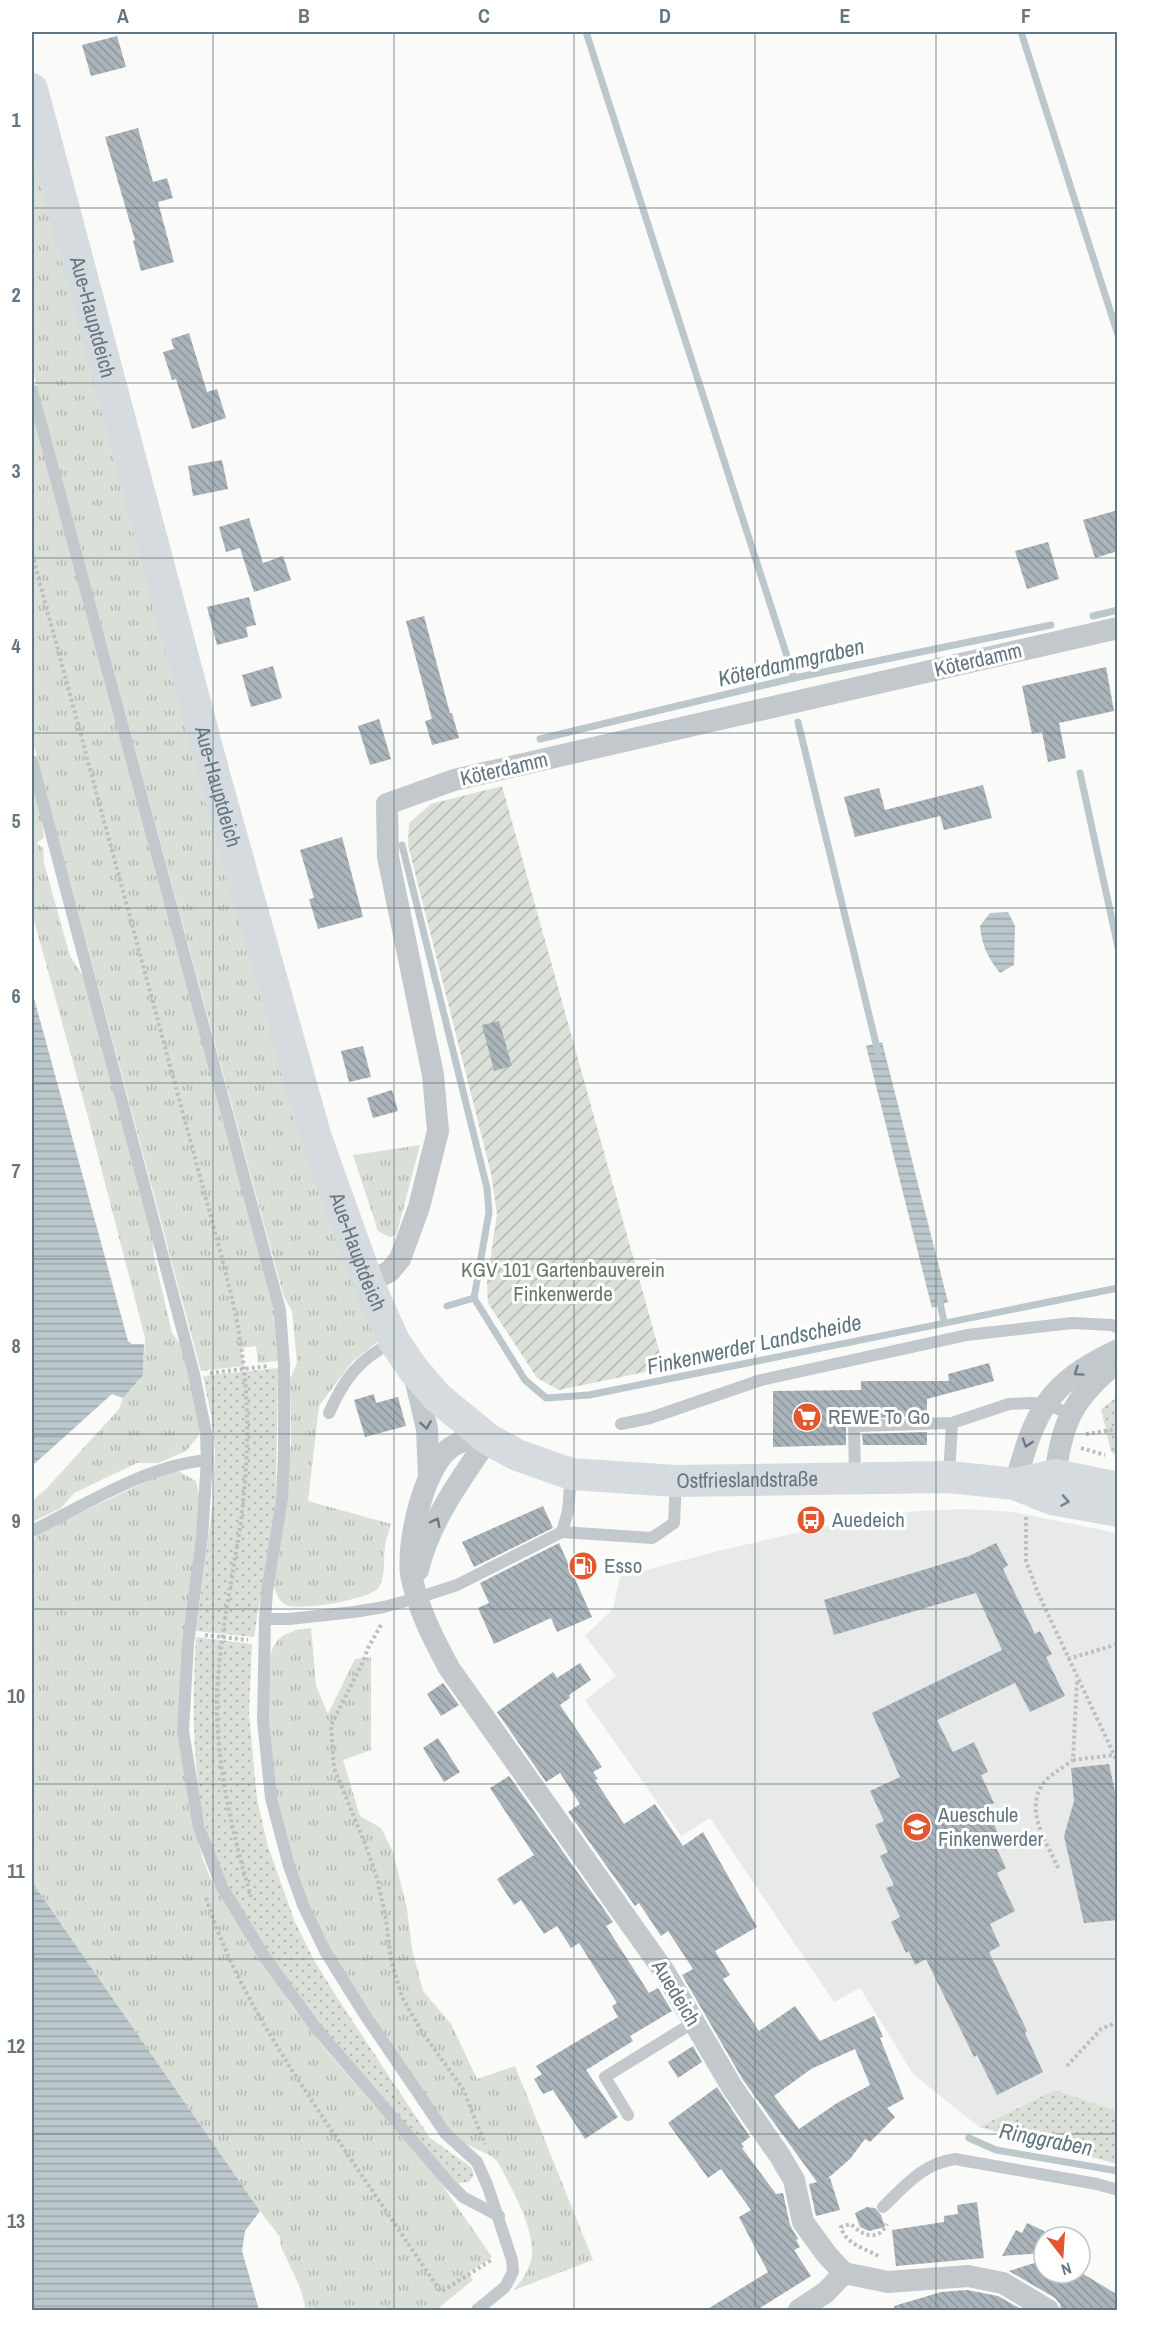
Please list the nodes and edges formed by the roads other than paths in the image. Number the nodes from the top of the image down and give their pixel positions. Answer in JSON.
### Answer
{"nodes":[{"id":1,"x":32,"y":89,"type":"edge"},
{"id":2,"x":32,"y":390,"type":"edge"},
{"id":3,"x":1118,"y":628,"type":"edge"},
{"id":4,"x":32,"y":761,"type":"edge"},
{"id":5,"x":368,"y":1282,"type":"junction"},
{"id":6,"x":1118,"y":1328,"type":"edge"},
{"id":7,"x":394,"y":1341,"type":"junction"},
{"id":8,"x":1118,"y":1350,"type":"edge"},
{"id":9,"x":1118,"y":1360,"type":"edge"},
{"id":10,"x":413,"y":1369,"type":"junction"},
{"id":11,"x":1046,"y":1404,"type":"junction"},
{"id":12,"x":329,"y":1413,"type":"dead end"},
{"id":13,"x":1070,"y":1414,"type":"junction"},
{"id":14,"x":952,"y":1423,"type":"junction"},
{"id":15,"x":621,"y":1424,"type":"dead end"},
{"id":16,"x":488,"y":1439,"type":"junction"},
{"id":17,"x":207,"y":1460,"type":"junction"},
{"id":18,"x":571,"y":1474,"type":"junction"},
{"id":19,"x":1055,"y":1475,"type":"junction"},
{"id":20,"x":949,"y":1477,"type":"junction"},
{"id":21,"x":855,"y":1478,"type":"junction"},
{"id":22,"x":429,"y":1481,"type":"junction"},
{"id":23,"x":676,"y":1481,"type":"junction"},
{"id":24,"x":1118,"y":1488,"type":"edge"},
{"id":25,"x":1020,"y":1497,"type":"junction"},
{"id":26,"x":1118,"y":1511,"type":"edge"},
{"id":27,"x":32,"y":1530,"type":"edge"},
{"id":28,"x":562,"y":1532,"type":"junction"},
{"id":29,"x":417,"y":1598,"type":"junction"},
{"id":30,"x":265,"y":1619,"type":"junction"},
{"id":31,"x":694,"y":2022,"type":"junction"},
{"id":32,"x":628,"y":2115,"type":"dead end"},
{"id":33,"x":1118,"y":2190,"type":"edge"},
{"id":34,"x":883,"y":2206,"type":"road end"},
{"id":35,"x":499,"y":2216,"type":"junction"},
{"id":36,"x":844,"y":2273,"type":"junction"},
{"id":37,"x":477,"y":2310,"type":"edge"},
{"id":38,"x":799,"y":2310,"type":"edge"},
{"id":39,"x":1048,"y":2310,"type":"edge"}],
"edges":[{"from":1,"to":5,"type":"street","name":"Aue-Hauptdeich"},
{"from":2,"to":30,"type":"lane"},
{"from":3,"to":5,"type":"street","name":"Köterdamm"},
{"from":4,"to":17,"type":"lane"},
{"from":5,"to":7,"type":"street","name":"Aue-Hauptdeich"},
{"from":6,"to":15,"type":"lane"},
{"from":7,"to":10,"type":"street","name":"Aue-Hauptdeich"},
{"from":7,"to":12,"type":"lane"},
{"from":8,"to":11,"type":"street","one_way":true},
{"from":9,"to":13,"type":"street"},
{"from":10,"to":16,"type":"street","name":"Aue-Hauptdeich"},
{"from":10,"to":22,"type":"street","name":"Auedeich","one_way":true},
{"from":11,"to":13,"type":"lane"},
{"from":11,"to":14,"type":"lane"},
{"from":11,"to":25,"type":"street","one_way":true},
{"from":13,"to":19,"type":"street"},
{"from":14,"to":20,"type":"lane"},
{"from":14,"to":21,"type":"lane"},
{"from":16,"to":18,"type":"street","name":"Ostfrieslandstraße"},
{"from":16,"to":22,"type":"street","name":"Auedeich"},
{"from":29,"to":16,"type":"street","name":"Auedeich","one_way":true},
{"from":17,"to":27,"type":"lane"},
{"from":17,"to":35,"type":"lane"},
{"from":18,"to":23,"type":"street","name":"Ostfrieslandstraße"},
{"from":18,"to":28,"type":"lane"},
{"from":19,"to":24,"type":"street","name":"Ostfrieslandstraße"},
{"from":19,"to":25,"type":"street","name":"Ostfrieslandstraße"},
{"from":20,"to":21,"type":"street","name":"Ostfrieslandstraße"},
{"from":20,"to":25,"type":"street","name":"Ostfrieslandstraße"},
{"from":21,"to":23,"type":"street","name":"Ostfrieslandstraße"},
{"from":22,"to":29,"type":"street","name":"Auedeich"},
{"from":23,"to":28,"type":"lane"},
{"from":25,"to":26,"type":"street","name":"Ostfrieslandstraße","one_way":true},
{"from":28,"to":29,"type":"lane"},
{"from":29,"to":30,"type":"lane"},
{"from":29,"to":31,"type":"street","name":"Auedeich"},
{"from":30,"to":35,"type":"lane"},
{"from":31,"to":32,"type":"lane"},
{"from":31,"to":36,"type":"street","name":"Auedeich"},
{"from":33,"to":34,"type":"lane"},
{"from":35,"to":37,"type":"lane"},
{"from":36,"to":38,"type":"street"},
{"from":36,"to":39,"type":"street"}]}
